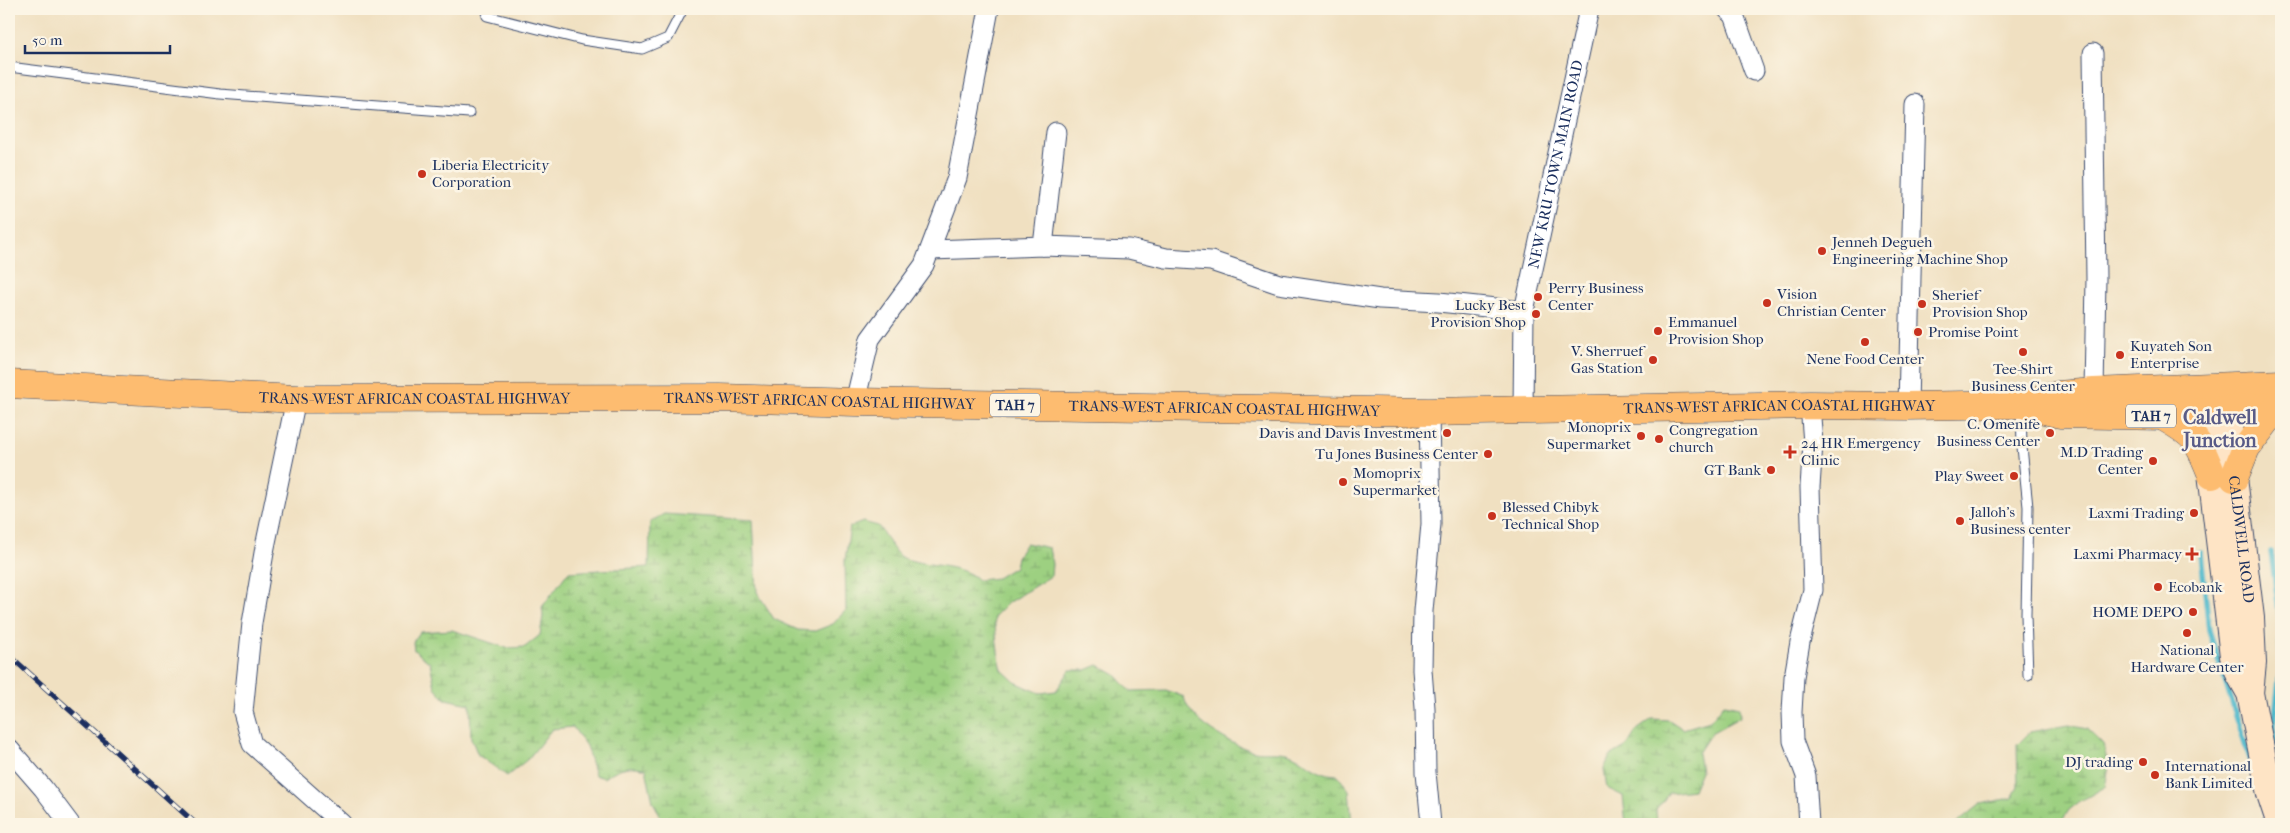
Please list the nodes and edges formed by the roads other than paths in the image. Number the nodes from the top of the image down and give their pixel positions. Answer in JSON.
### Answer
{"nodes":[{"id":1,"x":683,"y":9,"type":"edge"},
{"id":2,"x":989,"y":9,"type":"edge"},
{"id":3,"x":1589,"y":9,"type":"edge"},
{"id":4,"x":1727,"y":9,"type":"edge"},
{"id":5,"x":487,"y":16,"type":"dead end"},
{"id":6,"x":2093,"y":53,"type":"dead end"},
{"id":7,"x":9,"y":67,"type":"edge"},
{"id":8,"x":1754,"y":72,"type":"dead end"},
{"id":9,"x":1915,"y":104,"type":"dead end"},
{"id":10,"x":469,"y":113,"type":"dead end"},
{"id":11,"x":1056,"y":132,"type":"dead end"},
{"id":12,"x":1043,"y":246,"type":"junction"},
{"id":13,"x":930,"y":250,"type":"junction"},
{"id":14,"x":1524,"y":311,"type":"junction"},
{"id":15,"x":9,"y":384,"type":"edge"},
{"id":16,"x":2094,"y":392,"type":"junction"},
{"id":17,"x":2280,"y":398,"type":"edge"},
{"id":18,"x":296,"y":399,"type":"junction"},
{"id":19,"x":2215,"y":400,"type":"junction"},
{"id":20,"x":856,"y":402,"type":"junction"},
{"id":21,"x":2021,"y":404,"type":"junction"},
{"id":22,"x":1810,"y":405,"type":"junction"},
{"id":23,"x":1908,"y":406,"type":"junction"},
{"id":24,"x":1523,"y":411,"type":"junction"},
{"id":25,"x":1429,"y":412,"type":"junction"},
{"id":26,"x":2162,"y":416,"type":"junction"},
{"id":27,"x":2223,"y":477,"type":"junction"},
{"id":28,"x":2028,"y":675,"type":"dead end"},
{"id":29,"x":9,"y":749,"type":"edge"},
{"id":30,"x":70,"y":824,"type":"edge"},
{"id":31,"x":342,"y":824,"type":"edge"},
{"id":32,"x":1431,"y":824,"type":"edge"},
{"id":33,"x":1809,"y":824,"type":"edge"},
{"id":34,"x":2280,"y":824,"type":"edge"}],
"edges":[{"from":1,"to":5,"type":"lane"},
{"from":2,"to":13,"type":"street"},
{"from":3,"to":14,"type":"street","name":"NEW KRU TOWN MAIN ROAD"},
{"from":4,"to":8,"type":"street"},
{"from":6,"to":16,"type":"street"},
{"from":7,"to":10,"type":"lane"},
{"from":9,"to":23,"type":"street"},
{"from":11,"to":12,"type":"street"},
{"from":12,"to":13,"type":"street"},
{"from":12,"to":14,"type":"street"},
{"from":13,"to":20,"type":"street"},
{"from":14,"to":24,"type":"street","name":"NEW KRU TOWN MAIN ROAD"},
{"from":15,"to":18,"type":"highway","name":"TRANS-WEST AFRICAN COASTAL HIGHWAY","number":"TAH 7"},
{"from":16,"to":19,"type":"highway","name":"TRANS-WEST AFRICAN COASTAL HIGHWAY","number":"TAH 7"},
{"from":16,"to":21,"type":"highway","name":"TRANS-WEST AFRICAN COASTAL HIGHWAY","number":"TAH 7"},
{"from":17,"to":19,"type":"highway","name":"TRANS-WEST AFRICAN COASTAL HIGHWAY","number":"TAH 7"},
{"from":17,"to":27,"type":"highway"},
{"from":18,"to":20,"type":"highway","name":"TRANS-WEST AFRICAN COASTAL HIGHWAY","number":"TAH 7"},
{"from":18,"to":31,"type":"street"},
{"from":19,"to":26,"type":"highway","name":"TRANS-WEST AFRICAN COASTAL HIGHWAY","number":"TAH 7"},
{"from":19,"to":27,"type":"main road","name":"CALDWELL ROAD"},
{"from":20,"to":25,"type":"highway","name":"TRANS-WEST AFRICAN COASTAL HIGHWAY","number":"TAH 7"},
{"from":21,"to":23,"type":"highway","name":"TRANS-WEST AFRICAN COASTAL HIGHWAY","number":"TAH 7"},
{"from":21,"to":26,"type":"highway","name":"TRANS-WEST AFRICAN COASTAL HIGHWAY","number":"TAH 7"},
{"from":21,"to":28,"type":"lane"},
{"from":22,"to":23,"type":"highway","name":"TRANS-WEST AFRICAN COASTAL HIGHWAY","number":"TAH 7"},
{"from":22,"to":24,"type":"highway","name":"TRANS-WEST AFRICAN COASTAL HIGHWAY","number":"TAH 7"},
{"from":22,"to":33,"type":"street"},
{"from":24,"to":25,"type":"highway","name":"TRANS-WEST AFRICAN COASTAL HIGHWAY","number":"TAH 7"},
{"from":25,"to":32,"type":"street"},
{"from":26,"to":27,"type":"highway"},
{"from":27,"to":34,"type":"main road","name":"CALDWELL ROAD"},
{"from":29,"to":30,"type":"street"}]}
